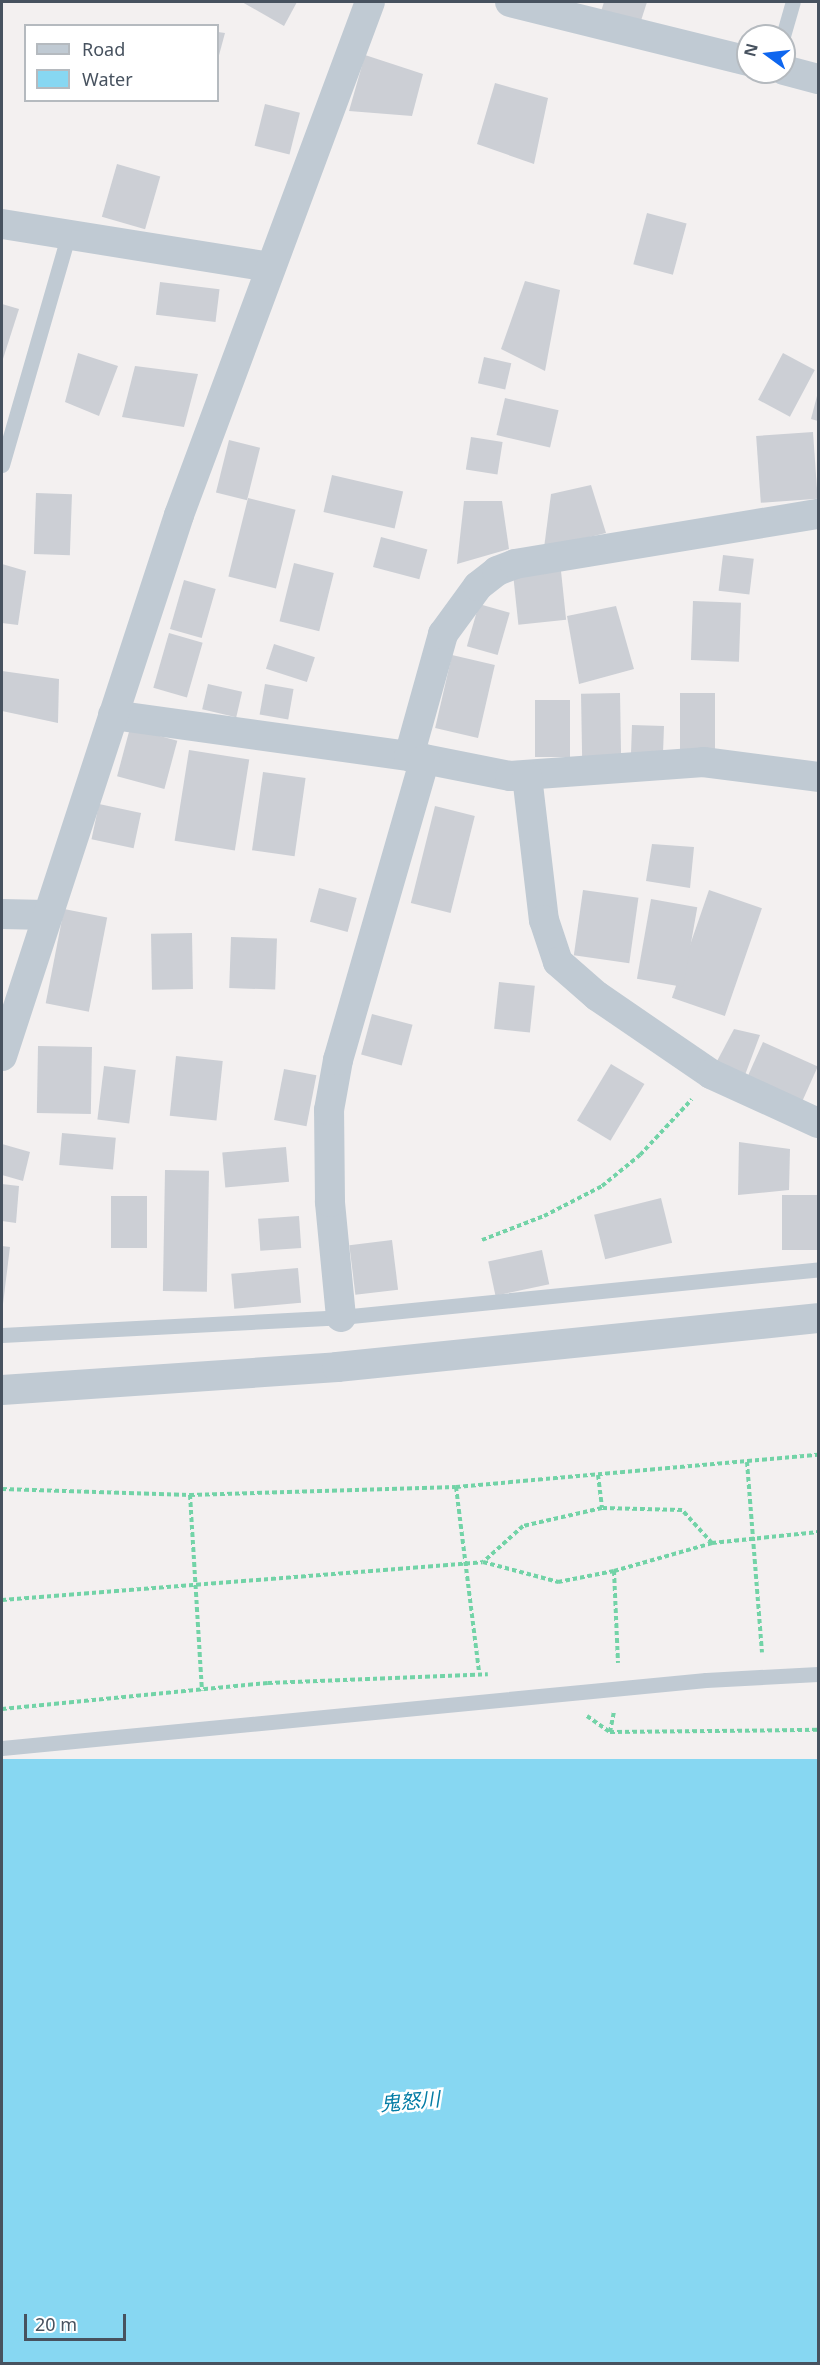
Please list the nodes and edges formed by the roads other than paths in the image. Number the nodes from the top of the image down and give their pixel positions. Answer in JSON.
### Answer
{"nodes":[{"id":1,"x":370,"y":2,"type":"edge"},
{"id":2,"x":510,"y":2,"type":"edge"},
{"id":3,"x":793,"y":2,"type":"edge"},
{"id":4,"x":787,"y":24,"type":"edge"},
{"id":5,"x":736,"y":58,"type":"edge"},
{"id":6,"x":796,"y":73,"type":"edge"},
{"id":7,"x":819,"y":78,"type":"edge"},
{"id":8,"x":2,"y":224,"type":"edge"},
{"id":9,"x":69,"y":233,"type":"junction"},
{"id":10,"x":270,"y":267,"type":"junction"},
{"id":11,"x":2,"y":465,"type":"edge"},
{"id":12,"x":819,"y":514,"type":"edge"},
{"id":13,"x":113,"y":715,"type":"junction"},
{"id":14,"x":417,"y":757,"type":"junction"},
{"id":15,"x":527,"y":776,"type":"junction"},
{"id":16,"x":819,"y":777,"type":"edge"},
{"id":17,"x":2,"y":914,"type":"edge"},
{"id":18,"x":46,"y":915,"type":"junction"},
{"id":19,"x":2,"y":1056,"type":"edge"},
{"id":20,"x":819,"y":1123,"type":"edge"},
{"id":21,"x":819,"y":1269,"type":"edge"},
{"id":22,"x":341,"y":1317,"type":"junction"},
{"id":23,"x":819,"y":1318,"type":"edge"},
{"id":24,"x":2,"y":1335,"type":"edge"},
{"id":25,"x":2,"y":1390,"type":"edge"},
{"id":26,"x":819,"y":1674,"type":"edge"},
{"id":27,"x":2,"y":1748,"type":"edge"}],
"edges":[{"from":1,"to":10,"type":"street"},
{"from":2,"to":5,"type":"street"},
{"from":3,"to":4,"type":"lane"},
{"from":6,"to":7,"type":"street"},
{"from":8,"to":9,"type":"street"},
{"from":9,"to":10,"type":"street"},
{"from":9,"to":11,"type":"lane"},
{"from":10,"to":13,"type":"street"},
{"from":12,"to":14,"type":"street"},
{"from":13,"to":14,"type":"street"},
{"from":13,"to":18,"type":"street"},
{"from":14,"to":15,"type":"street"},
{"from":14,"to":22,"type":"street"},
{"from":15,"to":16,"type":"street"},
{"from":15,"to":20,"type":"street"},
{"from":17,"to":18,"type":"street"},
{"from":18,"to":19,"type":"street"},
{"from":21,"to":22,"type":"lane"},
{"from":22,"to":24,"type":"lane"},
{"from":23,"to":25,"type":"street"},
{"from":26,"to":27,"type":"lane"}]}
